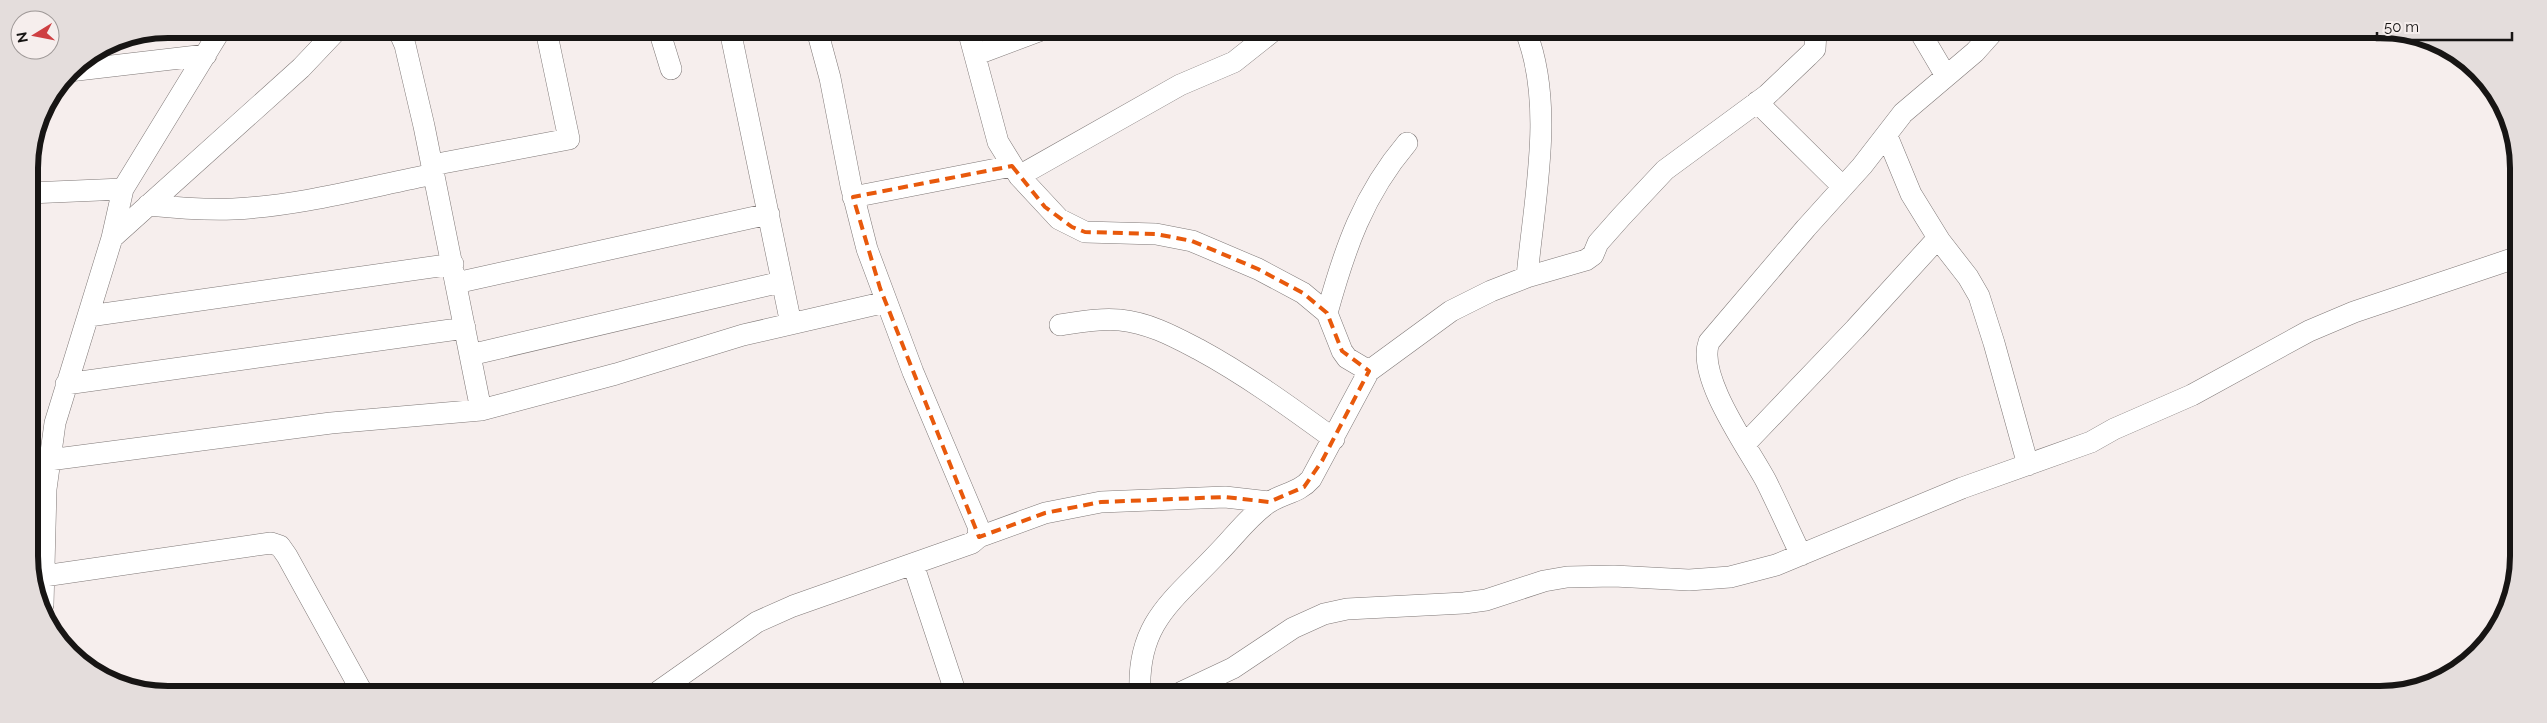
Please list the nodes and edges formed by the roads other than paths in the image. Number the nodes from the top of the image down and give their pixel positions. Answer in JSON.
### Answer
{"nodes":[{"id":1,"x":216,"y":38,"type":"edge"},
{"id":2,"x":329,"y":38,"type":"edge"},
{"id":3,"x":402,"y":38,"type":"edge"},
{"id":4,"x":548,"y":38,"type":"edge"},
{"id":5,"x":661,"y":38,"type":"edge"},
{"id":6,"x":732,"y":38,"type":"edge"},
{"id":7,"x":819,"y":38,"type":"edge"},
{"id":8,"x":970,"y":38,"type":"edge"},
{"id":9,"x":1019,"y":38,"type":"edge"},
{"id":10,"x":1264,"y":38,"type":"edge"},
{"id":11,"x":1528,"y":38,"type":"edge"},
{"id":12,"x":1815,"y":38,"type":"edge"},
{"id":13,"x":1924,"y":38,"type":"edge"},
{"id":14,"x":1987,"y":38,"type":"edge"},
{"id":15,"x":206,"y":55,"type":"junction"},
{"id":16,"x":975,"y":55,"type":"junction"},
{"id":17,"x":83,"y":68,"type":"edge"},
{"id":18,"x":671,"y":69,"type":"dead end"},
{"id":19,"x":1946,"y":76,"type":"junction"},
{"id":20,"x":1757,"y":102,"type":"junction"},
{"id":21,"x":1887,"y":136,"type":"junction"},
{"id":22,"x":1407,"y":143,"type":"dead end"},
{"id":23,"x":433,"y":170,"type":"junction"},
{"id":24,"x":1015,"y":171,"type":"junction"},
{"id":25,"x":1843,"y":186,"type":"junction"},
{"id":26,"x":123,"y":189,"type":"junction"},
{"id":27,"x":38,"y":193,"type":"edge"},
{"id":28,"x":853,"y":197,"type":"junction"},
{"id":29,"x":148,"y":206,"type":"junction"},
{"id":30,"x":769,"y":214,"type":"junction"},
{"id":31,"x":112,"y":238,"type":"junction"},
{"id":32,"x":1938,"y":238,"type":"junction"},
{"id":33,"x":2510,"y":260,"type":"edge"},
{"id":34,"x":454,"y":273,"type":"junction"},
{"id":35,"x":1527,"y":277,"type":"junction"},
{"id":36,"x":781,"y":282,"type":"junction"},
{"id":37,"x":886,"y":302,"type":"junction"},
{"id":38,"x":1327,"y":313,"type":"junction"},
{"id":39,"x":89,"y":316,"type":"junction"},
{"id":40,"x":791,"y":324,"type":"junction"},
{"id":41,"x":1060,"y":325,"type":"dead end"},
{"id":42,"x":465,"y":328,"type":"junction"},
{"id":43,"x":470,"y":355,"type":"junction"},
{"id":44,"x":1369,"y":371,"type":"junction"},
{"id":45,"x":66,"y":384,"type":"junction"},
{"id":46,"x":481,"y":410,"type":"junction"},
{"id":47,"x":1334,"y":439,"type":"junction"},
{"id":48,"x":1745,"y":444,"type":"junction"},
{"id":49,"x":48,"y":460,"type":"junction"},
{"id":50,"x":2028,"y":465,"type":"junction"},
{"id":51,"x":1269,"y":502,"type":"junction"},
{"id":52,"x":979,"y":537,"type":"junction"},
{"id":53,"x":38,"y":551,"type":"edge"},
{"id":54,"x":1801,"y":555,"type":"junction"},
{"id":55,"x":913,"y":564,"type":"junction"},
{"id":56,"x":44,"y":576,"type":"junction"},
{"id":57,"x":44,"y":598,"type":"edge"},
{"id":58,"x":359,"y":686,"type":"edge"},
{"id":59,"x":666,"y":686,"type":"edge"},
{"id":60,"x":953,"y":686,"type":"edge"},
{"id":61,"x":1140,"y":686,"type":"edge"},
{"id":62,"x":1196,"y":686,"type":"edge"}],
"edges":[{"from":1,"to":15,"type":"street"},
{"from":2,"to":29,"type":"street"},
{"from":3,"to":23,"type":"street"},
{"from":4,"to":23,"type":"street"},
{"from":5,"to":18,"type":"street"},
{"from":6,"to":30,"type":"street"},
{"from":7,"to":28,"type":"street"},
{"from":8,"to":16,"type":"street"},
{"from":9,"to":16,"type":"street"},
{"from":10,"to":24,"type":"street"},
{"from":11,"to":35,"type":"street"},
{"from":12,"to":20,"type":"street"},
{"from":13,"to":19,"type":"street"},
{"from":14,"to":19,"type":"street"},
{"from":15,"to":17,"type":"street"},
{"from":15,"to":26,"type":"street"},
{"from":16,"to":24,"type":"street"},
{"from":19,"to":21,"type":"street"},
{"from":20,"to":25,"type":"street"},
{"from":20,"to":35,"type":"street"},
{"from":21,"to":25,"type":"street"},
{"from":21,"to":32,"type":"street"},
{"from":22,"to":38,"type":"street"},
{"from":23,"to":29,"type":"street"},
{"from":23,"to":34,"type":"street"},
{"from":24,"to":28,"type":"street"},
{"from":24,"to":38,"type":"street"},
{"from":25,"to":48,"type":"street"},
{"from":26,"to":27,"type":"street"},
{"from":26,"to":31,"type":"street"},
{"from":28,"to":37,"type":"street"},
{"from":29,"to":31,"type":"street"},
{"from":30,"to":34,"type":"street"},
{"from":30,"to":36,"type":"street"},
{"from":31,"to":39,"type":"street"},
{"from":32,"to":48,"type":"street"},
{"from":32,"to":50,"type":"street"},
{"from":33,"to":50,"type":"street"},
{"from":34,"to":39,"type":"street"},
{"from":34,"to":42,"type":"street"},
{"from":35,"to":44,"type":"street"},
{"from":36,"to":40,"type":"street"},
{"from":36,"to":43,"type":"street"},
{"from":37,"to":40,"type":"street"},
{"from":37,"to":52,"type":"street"},
{"from":38,"to":44,"type":"street"},
{"from":39,"to":45,"type":"street"},
{"from":40,"to":46,"type":"street"},
{"from":41,"to":47,"type":"street"},
{"from":42,"to":43,"type":"street"},
{"from":42,"to":45,"type":"street"},
{"from":43,"to":46,"type":"street"},
{"from":44,"to":47,"type":"street"},
{"from":45,"to":49,"type":"street"},
{"from":46,"to":49,"type":"street"},
{"from":47,"to":51,"type":"street"},
{"from":48,"to":54,"type":"street"},
{"from":49,"to":53,"type":"street"},
{"from":50,"to":54,"type":"street"},
{"from":51,"to":52,"type":"street"},
{"from":51,"to":61,"type":"street"},
{"from":52,"to":55,"type":"street"},
{"from":53,"to":56,"type":"street"},
{"from":54,"to":62,"type":"street"},
{"from":55,"to":59,"type":"street"},
{"from":55,"to":60,"type":"street"},
{"from":56,"to":57,"type":"street"},
{"from":56,"to":58,"type":"street"}]}
